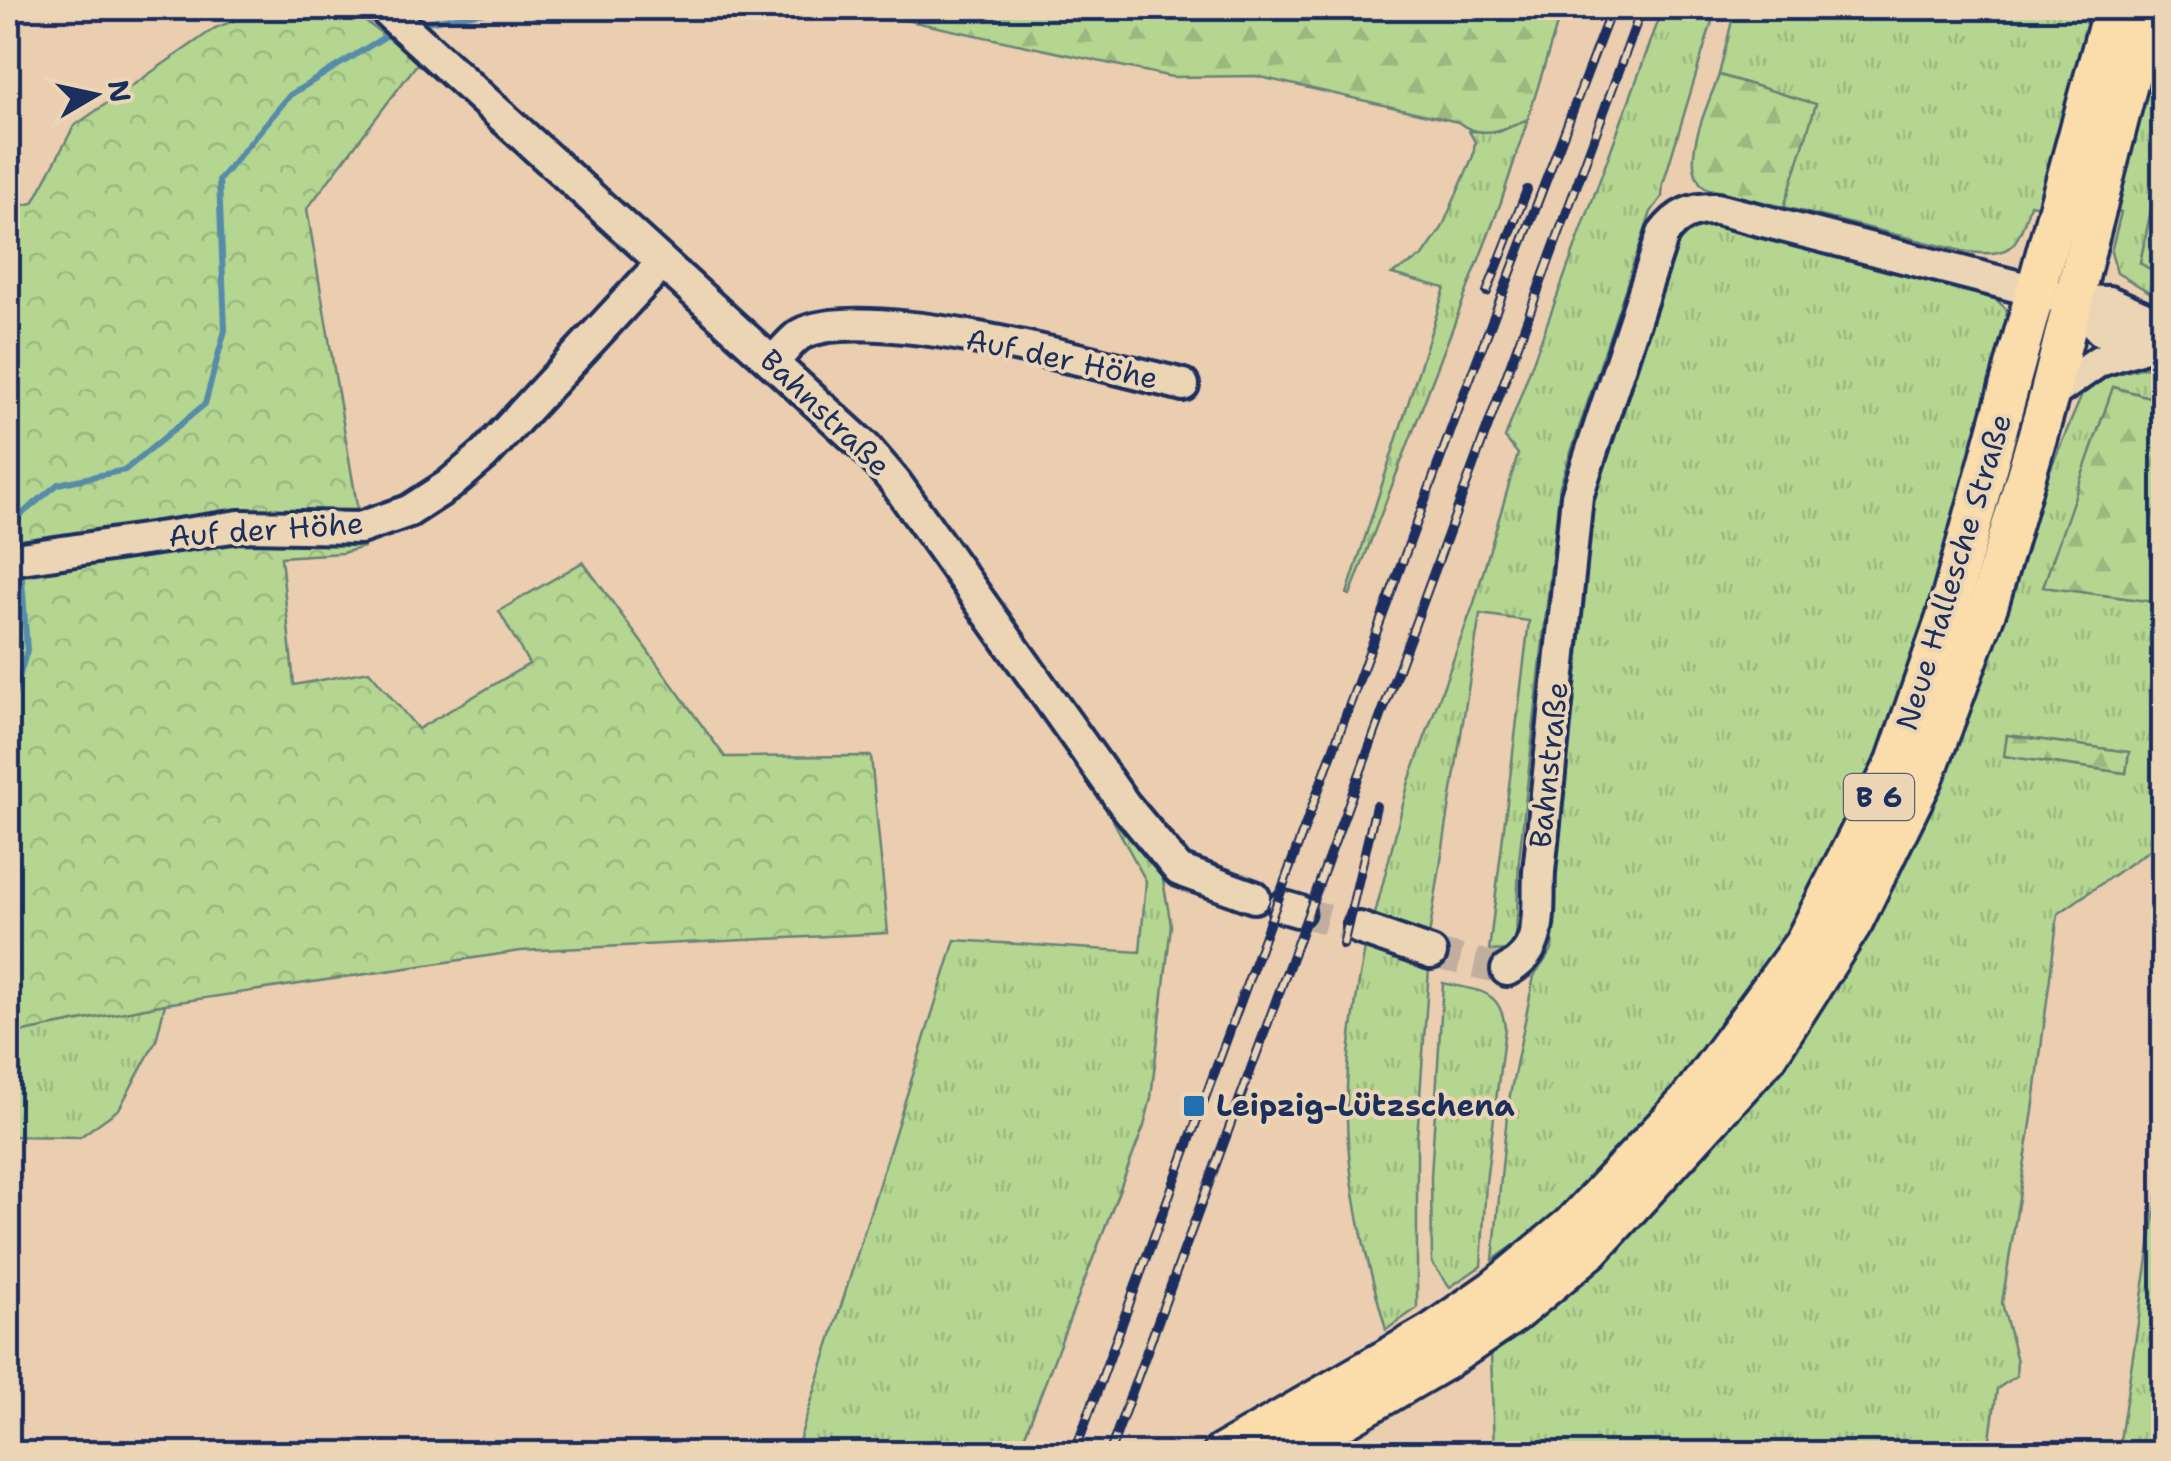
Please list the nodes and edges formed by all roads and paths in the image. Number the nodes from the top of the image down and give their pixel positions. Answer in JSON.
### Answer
{"nodes":[{"id":1,"x":2112,"y":8,"type":"edge"},
{"id":2,"x":2147,"y":8,"type":"edge"},
{"id":3,"x":388,"y":12,"type":"edge"},
{"id":4,"x":661,"y":264,"type":"junction"},
{"id":5,"x":2036,"y":290,"type":"junction"},
{"id":6,"x":2074,"y":301,"type":"junction"},
{"id":7,"x":2157,"y":342,"type":"edge"},
{"id":8,"x":774,"y":361,"type":"junction"},
{"id":9,"x":1183,"y":385,"type":"dead end"},
{"id":10,"x":2049,"y":396,"type":"junction"},
{"id":11,"x":8,"y":560,"type":"edge"},
{"id":12,"x":1254,"y":897,"type":"dead end"},
{"id":13,"x":1359,"y":928,"type":"tunnel mouth"},
{"id":14,"x":1431,"y":953,"type":"tunnel mouth"},
{"id":15,"x":1507,"y":970,"type":"dead end"},
{"id":16,"x":1581,"y":1237,"type":"junction"},
{"id":17,"x":1222,"y":1454,"type":"edge"},
{"id":18,"x":1284,"y":1454,"type":"edge"}],
"edges":[{"from":1,"to":5,"type":"main road","name":"Neue Hallesche Straße","number":"B 6"},
{"from":2,"to":6,"type":"main road","name":"Neue Hallesche Straße","number":"B 6"},
{"from":3,"to":4,"type":"street","name":"Bahnstraße"},
{"from":4,"to":8,"type":"street","name":"Bahnstraße"},
{"from":4,"to":11,"type":"street","name":"Auf der Höhe"},
{"from":5,"to":6,"type":"street"},
{"from":5,"to":15,"type":"street","name":"Bahnstraße"},
{"from":5,"to":16,"type":"main road","name":"Neue Hallesche Straße","number":"B 6"},
{"from":6,"to":7,"type":"street"},
{"from":6,"to":10,"type":"main road","name":"Neue Hallesche Straße","number":"B 6"},
{"from":7,"to":10,"type":"street"},
{"from":8,"to":9,"type":"street","name":"Auf der Höhe"},
{"from":8,"to":12,"type":"street","name":"Bahnstraße"},
{"from":10,"to":16,"type":"main road","name":"Neue Hallesche Straße","number":"B 6"},
{"from":13,"to":14,"type":"street"},
{"from":16,"to":17,"type":"main road","name":"Neue Hallesche Straße","number":"B 6"},
{"from":16,"to":18,"type":"main road","name":"Neue Hallesche Straße","number":"B 6"}]}
